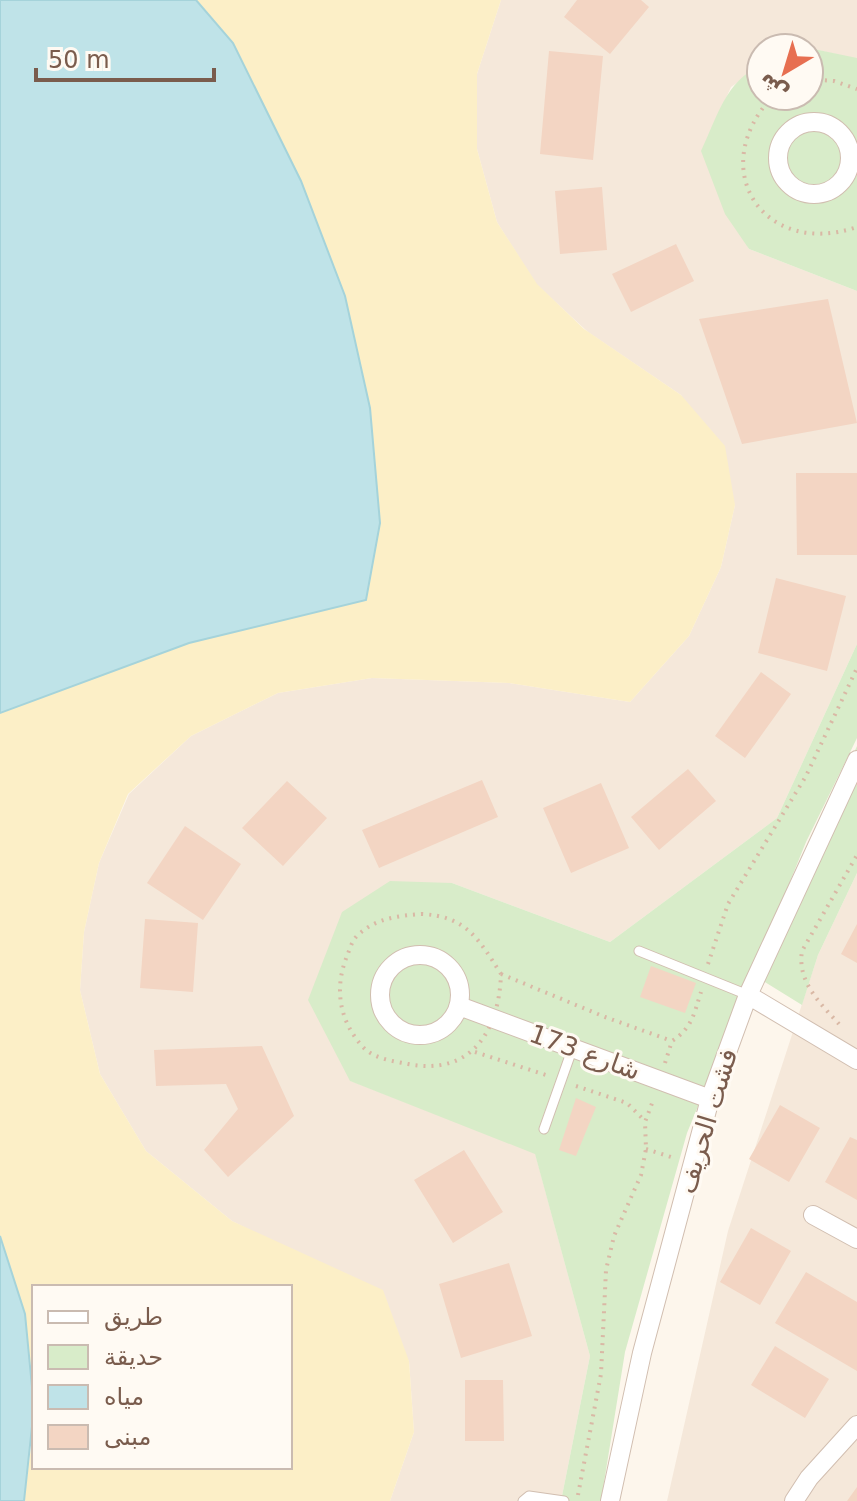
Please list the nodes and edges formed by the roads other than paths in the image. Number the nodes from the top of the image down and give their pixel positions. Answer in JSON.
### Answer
{"nodes":[{"id":1,"x":853,"y":173,"type":"edge"},
{"id":2,"x":857,"y":760,"type":"edge"},
{"id":3,"x":639,"y":951,"type":"dead end"},
{"id":4,"x":748,"y":995,"type":"junction"},
{"id":5,"x":459,"y":1006,"type":"junction"},
{"id":6,"x":573,"y":1047,"type":"junction"},
{"id":7,"x":857,"y":1060,"type":"edge"},
{"id":8,"x":710,"y":1099,"type":"junction"},
{"id":9,"x":544,"y":1129,"type":"dead end"},
{"id":10,"x":813,"y":1215,"type":"dead end"},
{"id":11,"x":857,"y":1239,"type":"edge"},
{"id":12,"x":857,"y":1425,"type":"edge"},
{"id":13,"x":523,"y":1501,"type":"edge"},
{"id":14,"x":564,"y":1501,"type":"edge"},
{"id":15,"x":610,"y":1501,"type":"edge"},
{"id":16,"x":794,"y":1501,"type":"edge"}],
"edges":[{"from":1,"to":1,"type":"street"},
{"from":2,"to":4,"type":"street","name":"فشت الحريف"},
{"from":3,"to":4,"type":"lane"},
{"from":4,"to":7,"type":"street"},
{"from":4,"to":8,"type":"street","name":"فشت الحريف"},
{"from":5,"to":5,"type":"street"},
{"from":5,"to":6,"type":"street","name":"شارع 173"},
{"from":6,"to":8,"type":"street","name":"شارع 173"},
{"from":6,"to":9,"type":"lane"},
{"from":8,"to":15,"type":"street","name":"فشت الحريف"},
{"from":10,"to":11,"type":"street"},
{"from":12,"to":16,"type":"street"},
{"from":13,"to":14,"type":"lane"}]}
